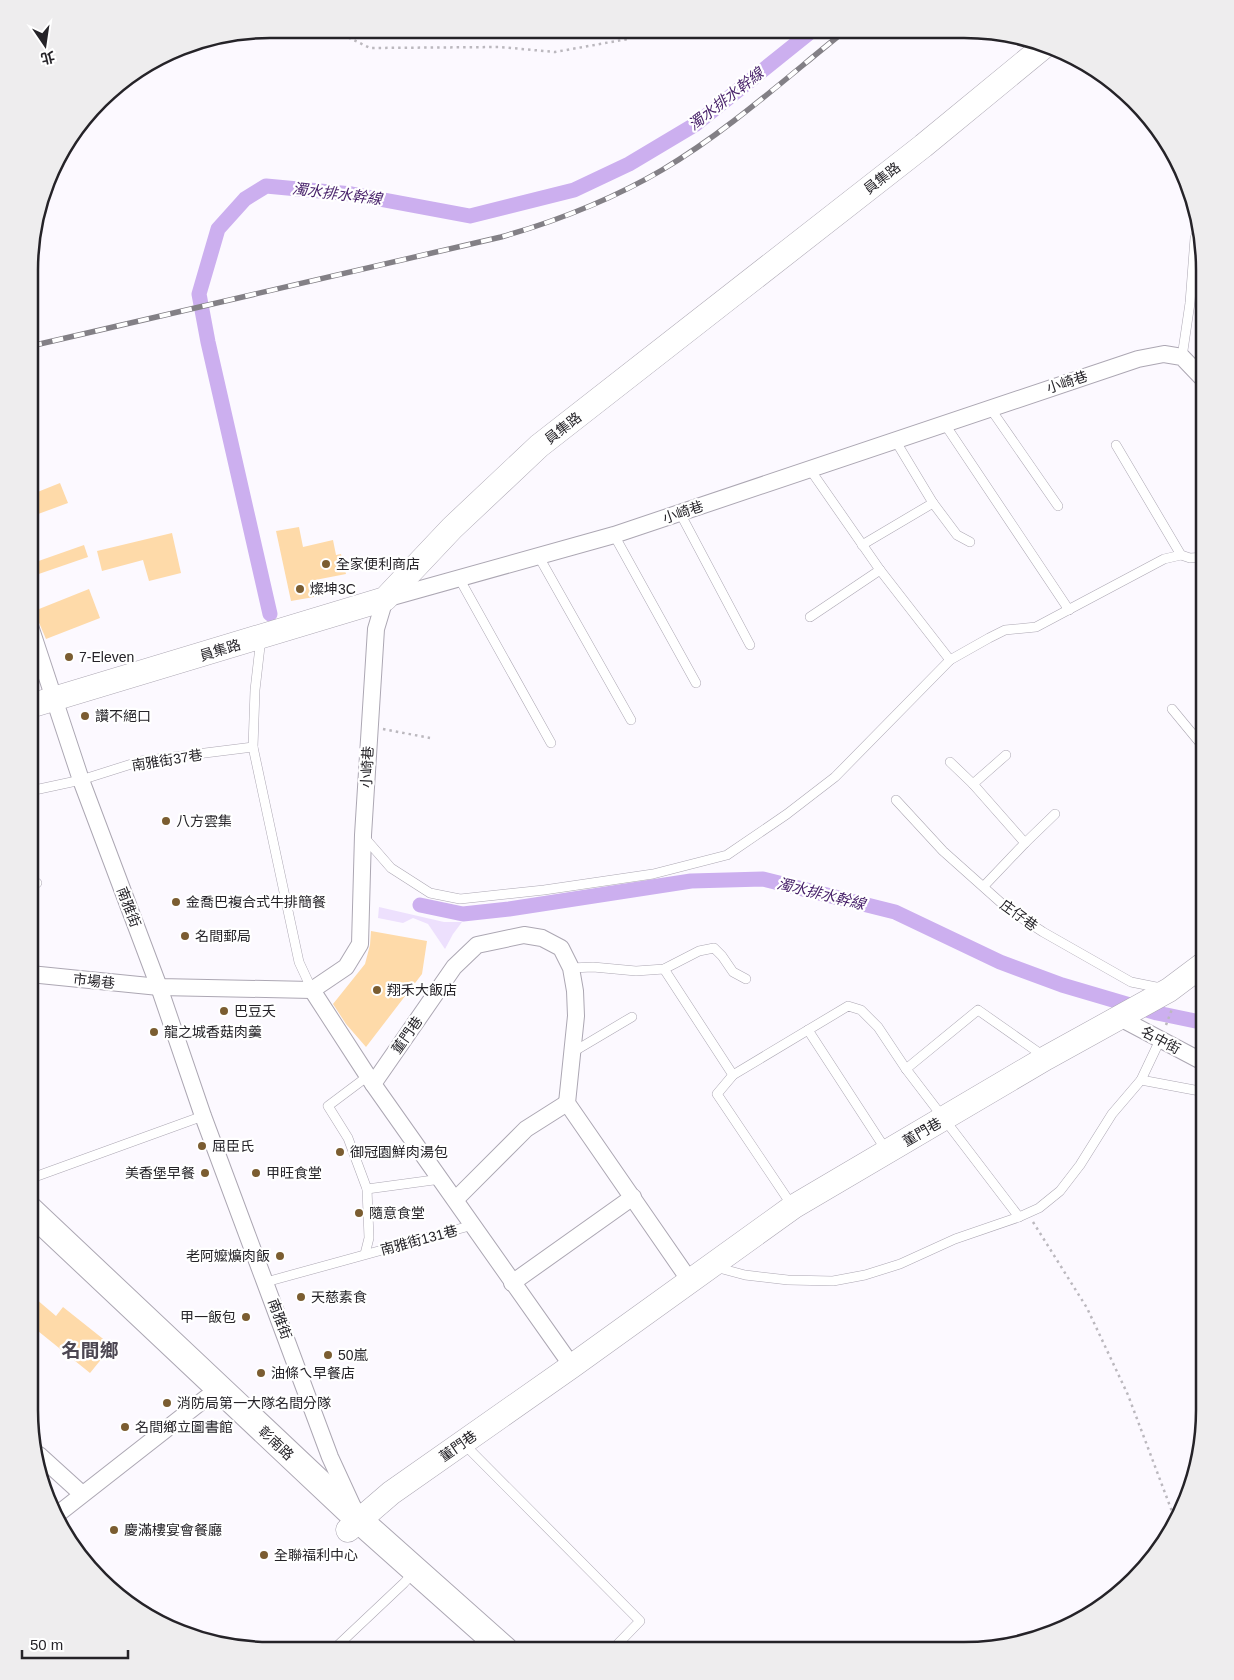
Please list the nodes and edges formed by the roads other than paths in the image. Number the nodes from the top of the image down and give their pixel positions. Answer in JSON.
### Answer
{"nodes":[{"id":1,"x":1039,"y":50,"type":"edge"},
{"id":2,"x":1195,"y":239,"type":"edge"},
{"id":3,"x":1182,"y":356,"type":"junction"},
{"id":4,"x":1196,"y":371,"type":"edge"},
{"id":5,"x":990,"y":408,"type":"junction"},
{"id":6,"x":944,"y":423,"type":"junction"},
{"id":7,"x":895,"y":440,"type":"junction"},
{"id":8,"x":1116,"y":445,"type":"dead end"},
{"id":9,"x":809,"y":468,"type":"junction"},
{"id":10,"x":933,"y":503,"type":"junction"},
{"id":11,"x":1058,"y":506,"type":"dead end"},
{"id":12,"x":680,"y":513,"type":"junction"},
{"id":13,"x":614,"y":535,"type":"junction"},
{"id":14,"x":970,"y":542,"type":"dead end"},
{"id":15,"x":862,"y":545,"type":"junction"},
{"id":16,"x":1181,"y":554,"type":"junction"},
{"id":17,"x":539,"y":557,"type":"junction"},
{"id":18,"x":1196,"y":558,"type":"edge"},
{"id":19,"x":880,"y":570,"type":"junction"},
{"id":20,"x":459,"y":578,"type":"junction"},
{"id":21,"x":385,"y":599,"type":"junction"},
{"id":22,"x":1069,"y":610,"type":"junction"},
{"id":23,"x":810,"y":617,"type":"dead end"},
{"id":24,"x":261,"y":637,"type":"junction"},
{"id":25,"x":750,"y":645,"type":"dead end"},
{"id":26,"x":37,"y":646,"type":"edge"},
{"id":27,"x":950,"y":660,"type":"junction"},
{"id":28,"x":696,"y":683,"type":"dead end"},
{"id":29,"x":55,"y":698,"type":"junction"},
{"id":30,"x":37,"y":704,"type":"edge"},
{"id":31,"x":1172,"y":709,"type":"dead end"},
{"id":32,"x":632,"y":720,"type":"dead end"},
{"id":33,"x":1196,"y":738,"type":"edge"},
{"id":34,"x":551,"y":743,"type":"dead end"},
{"id":35,"x":253,"y":748,"type":"junction"},
{"id":36,"x":1006,"y":756,"type":"dead end"},
{"id":37,"x":950,"y":762,"type":"dead end"},
{"id":38,"x":81,"y":780,"type":"junction"},
{"id":39,"x":973,"y":784,"type":"junction"},
{"id":40,"x":37,"y":789,"type":"edge"},
{"id":41,"x":896,"y":800,"type":"dead end"},
{"id":42,"x":1055,"y":814,"type":"dead end"},
{"id":43,"x":363,"y":835,"type":"junction"},
{"id":44,"x":1025,"y":842,"type":"junction"},
{"id":45,"x":984,"y":886,"type":"junction"},
{"id":46,"x":571,"y":968,"type":"junction"},
{"id":47,"x":664,"y":969,"type":"junction"},
{"id":48,"x":1196,"y":970,"type":"edge"},
{"id":49,"x":37,"y":975,"type":"edge"},
{"id":50,"x":746,"y":979,"type":"dead end"},
{"id":51,"x":159,"y":988,"type":"junction"},
{"id":52,"x":312,"y":990,"type":"junction"},
{"id":53,"x":1166,"y":991,"type":"junction"},
{"id":54,"x":1128,"y":1011,"type":"junction"},
{"id":55,"x":632,"y":1017,"type":"dead end"},
{"id":56,"x":808,"y":1030,"type":"junction"},
{"id":57,"x":1160,"y":1040,"type":"junction"},
{"id":58,"x":572,"y":1052,"type":"junction"},
{"id":59,"x":1046,"y":1058,"type":"junction"},
{"id":60,"x":1196,"y":1058,"type":"edge"},
{"id":61,"x":906,"y":1069,"type":"junction"},
{"id":62,"x":733,"y":1076,"type":"junction"},
{"id":63,"x":371,"y":1080,"type":"junction"},
{"id":64,"x":1141,"y":1080,"type":"junction"},
{"id":65,"x":1196,"y":1090,"type":"edge"},
{"id":66,"x":567,"y":1103,"type":"junction"},
{"id":67,"x":203,"y":1116,"type":"junction"},
{"id":68,"x":945,"y":1118,"type":"junction"},
{"id":69,"x":887,"y":1152,"type":"junction"},
{"id":70,"x":37,"y":1176,"type":"edge"},
{"id":71,"x":442,"y":1179,"type":"junction"},
{"id":72,"x":368,"y":1189,"type":"junction"},
{"id":73,"x":633,"y":1197,"type":"junction"},
{"id":74,"x":456,"y":1199,"type":"junction"},
{"id":75,"x":793,"y":1207,"type":"junction"},
{"id":76,"x":1023,"y":1215,"type":"junction"},
{"id":77,"x":37,"y":1217,"type":"edge"},
{"id":78,"x":473,"y":1226,"type":"junction"},
{"id":79,"x":37,"y":1239,"type":"edge"},
{"id":80,"x":365,"y":1254,"type":"junction"},
{"id":81,"x":711,"y":1265,"type":"junction"},
{"id":82,"x":690,"y":1281,"type":"junction"},
{"id":83,"x":266,"y":1282,"type":"junction"},
{"id":84,"x":512,"y":1283,"type":"junction"},
{"id":85,"x":572,"y":1366,"type":"junction"},
{"id":86,"x":206,"y":1398,"type":"junction"},
{"id":87,"x":463,"y":1442,"type":"junction"},
{"id":88,"x":42,"y":1457,"type":"edge"},
{"id":89,"x":82,"y":1494,"type":"junction"},
{"id":90,"x":60,"y":1512,"type":"edge"},
{"id":91,"x":353,"y":1525,"type":"junction"},
{"id":92,"x":410,"y":1577,"type":"junction"},
{"id":93,"x":342,"y":1642,"type":"edge"},
{"id":94,"x":471,"y":1642,"type":"edge"},
{"id":95,"x":495,"y":1642,"type":"edge"},
{"id":96,"x":620,"y":1642,"type":"edge"}],
"edges":[{"from":1,"to":21,"type":"main road","name":"員集路"},
{"from":2,"to":3,"type":"lane"},
{"from":3,"to":4,"type":"street"},
{"from":3,"to":5,"type":"street","name":"小崎巷"},
{"from":5,"to":6,"type":"street","name":"小崎巷"},
{"from":5,"to":11,"type":"lane"},
{"from":6,"to":7,"type":"street","name":"小崎巷"},
{"from":6,"to":22,"type":"lane"},
{"from":7,"to":9,"type":"street","name":"小崎巷"},
{"from":7,"to":10,"type":"lane"},
{"from":8,"to":16,"type":"lane"},
{"from":9,"to":12,"type":"street","name":"小崎巷"},
{"from":9,"to":15,"type":"lane"},
{"from":10,"to":14,"type":"lane"},
{"from":10,"to":15,"type":"lane"},
{"from":12,"to":13,"type":"street","name":"小崎巷"},
{"from":12,"to":25,"type":"lane"},
{"from":13,"to":17,"type":"street","name":"小崎巷"},
{"from":13,"to":28,"type":"lane"},
{"from":15,"to":19,"type":"lane"},
{"from":16,"to":18,"type":"lane"},
{"from":16,"to":22,"type":"lane"},
{"from":17,"to":20,"type":"street","name":"小崎巷"},
{"from":17,"to":32,"type":"lane"},
{"from":19,"to":23,"type":"lane"},
{"from":19,"to":27,"type":"lane"},
{"from":20,"to":21,"type":"street","name":"小崎巷"},
{"from":20,"to":34,"type":"lane"},
{"from":21,"to":24,"type":"main road","name":"員集路"},
{"from":21,"to":43,"type":"street","name":"小崎巷"},
{"from":22,"to":27,"type":"lane"},
{"from":24,"to":29,"type":"main road","name":"員集路"},
{"from":24,"to":35,"type":"lane"},
{"from":26,"to":29,"type":"street","name":"南雅街"},
{"from":27,"to":43,"type":"lane"},
{"from":29,"to":30,"type":"main road","name":"員集路"},
{"from":29,"to":38,"type":"street","name":"南雅街"},
{"from":31,"to":33,"type":"lane"},
{"from":35,"to":38,"type":"lane","name":"南雅街37巷"},
{"from":35,"to":52,"type":"lane"},
{"from":36,"to":39,"type":"lane"},
{"from":37,"to":39,"type":"lane"},
{"from":38,"to":40,"type":"lane","name":"南雅街37巷"},
{"from":38,"to":51,"type":"street","name":"南雅街"},
{"from":39,"to":44,"type":"lane"},
{"from":41,"to":45,"type":"lane","name":"庄仔巷"},
{"from":42,"to":44,"type":"lane"},
{"from":43,"to":52,"type":"street"},
{"from":44,"to":45,"type":"lane"},
{"from":45,"to":53,"type":"lane","name":"庄仔巷"},
{"from":46,"to":47,"type":"lane"},
{"from":46,"to":58,"type":"street","name":"董門巷"},
{"from":46,"to":63,"type":"street","name":"董門巷"},
{"from":47,"to":50,"type":"lane"},
{"from":47,"to":62,"type":"lane"},
{"from":48,"to":53,"type":"main road"},
{"from":49,"to":51,"type":"street","name":"市場巷"},
{"from":51,"to":52,"type":"street","name":"市場巷"},
{"from":51,"to":67,"type":"street","name":"南雅街"},
{"from":52,"to":63,"type":"street"},
{"from":53,"to":54,"type":"main road","name":"董門巷"},
{"from":54,"to":57,"type":"street","name":"名中街"},
{"from":54,"to":59,"type":"main road","name":"董門巷"},
{"from":55,"to":58,"type":"lane"},
{"from":56,"to":61,"type":"lane"},
{"from":56,"to":62,"type":"lane"},
{"from":56,"to":69,"type":"lane"},
{"from":57,"to":60,"type":"street","name":"名中街"},
{"from":57,"to":64,"type":"lane"},
{"from":58,"to":66,"type":"street","name":"董門巷"},
{"from":59,"to":61,"type":"lane"},
{"from":59,"to":68,"type":"main road","name":"董門巷"},
{"from":61,"to":68,"type":"lane"},
{"from":62,"to":75,"type":"lane"},
{"from":63,"to":71,"type":"street"},
{"from":63,"to":72,"type":"lane","name":"南雅街131巷"},
{"from":64,"to":65,"type":"lane"},
{"from":64,"to":76,"type":"lane"},
{"from":66,"to":73,"type":"street"},
{"from":66,"to":74,"type":"street"},
{"from":67,"to":70,"type":"lane"},
{"from":67,"to":83,"type":"street","name":"南雅街"},
{"from":68,"to":69,"type":"main road","name":"董門巷"},
{"from":68,"to":76,"type":"lane"},
{"from":69,"to":75,"type":"main road","name":"董門巷"},
{"from":71,"to":72,"type":"lane"},
{"from":71,"to":74,"type":"street"},
{"from":72,"to":80,"type":"lane","name":"南雅街131巷"},
{"from":73,"to":82,"type":"street"},
{"from":73,"to":84,"type":"street"},
{"from":74,"to":78,"type":"street"},
{"from":75,"to":81,"type":"main road","name":"董門巷"},
{"from":76,"to":81,"type":"lane"},
{"from":77,"to":91,"type":"main road","name":"彰南路"},
{"from":78,"to":80,"type":"lane","name":"南雅街131巷"},
{"from":78,"to":84,"type":"street"},
{"from":79,"to":86,"type":"main road","name":"彰南路"},
{"from":80,"to":83,"type":"lane","name":"南雅街131巷"},
{"from":81,"to":82,"type":"main road","name":"董門巷"},
{"from":82,"to":85,"type":"main road","name":"董門巷"},
{"from":83,"to":91,"type":"street","name":"南雅街"},
{"from":84,"to":85,"type":"street"},
{"from":85,"to":87,"type":"main road","name":"董門巷"},
{"from":86,"to":89,"type":"street"},
{"from":86,"to":91,"type":"main road","name":"彰南路"},
{"from":87,"to":91,"type":"main road","name":"董門巷"},
{"from":87,"to":96,"type":"lane"},
{"from":88,"to":89,"type":"street"},
{"from":89,"to":90,"type":"street"},
{"from":91,"to":92,"type":"main road","name":"彰南路"},
{"from":92,"to":93,"type":"lane"},
{"from":92,"to":94,"type":"main road","name":"彰南路"},
{"from":92,"to":95,"type":"main road","name":"彰南路"}]}
